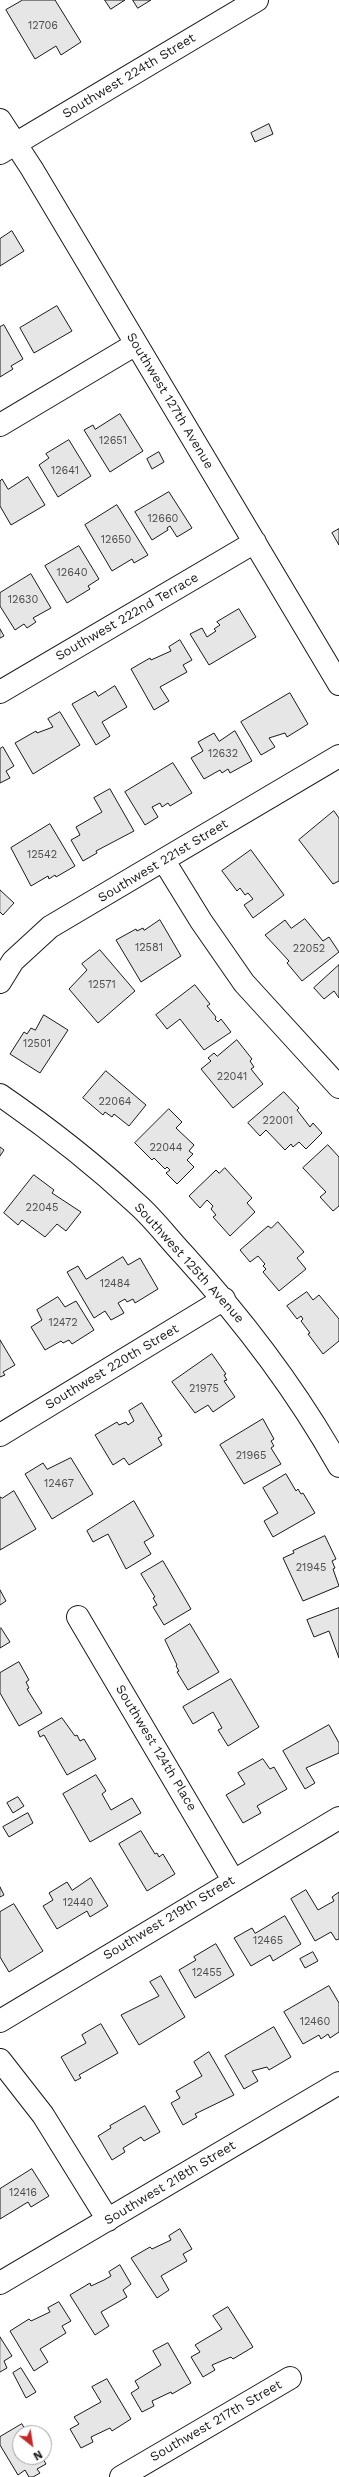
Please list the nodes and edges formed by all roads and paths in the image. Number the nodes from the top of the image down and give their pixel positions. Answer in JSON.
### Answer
{"nodes":[{"id":1,"x":257,"y":0,"type":"edge"},
{"id":2,"x":0,"y":120,"type":"edge"},
{"id":3,"x":8,"y":148,"type":"edge"},
{"id":4,"x":136,"y":344,"type":"junction"},
{"id":5,"x":0,"y":425,"type":"edge"},
{"id":6,"x":254,"y":542,"type":"junction"},
{"id":7,"x":338,"y":678,"type":"edge"},
{"id":8,"x":0,"y":692,"type":"edge"},
{"id":9,"x":339,"y":756,"type":"edge"},
{"id":10,"x":164,"y":861,"type":"junction"},
{"id":11,"x":0,"y":982,"type":"edge"},
{"id":12,"x":339,"y":1087,"type":"edge"},
{"id":13,"x":0,"y":1095,"type":"edge"},
{"id":14,"x":224,"y":1299,"type":"junction"},
{"id":15,"x":0,"y":1435,"type":"edge"},
{"id":16,"x":339,"y":1466,"type":"edge"},
{"id":17,"x":78,"y":1617,"type":"dead end"},
{"id":18,"x":339,"y":1818,"type":"edge"},
{"id":19,"x":233,"y":1880,"type":"junction"},
{"id":20,"x":0,"y":2020,"type":"edge"},
{"id":21,"x":0,"y":2060,"type":"edge"},
{"id":22,"x":339,"y":2083,"type":"edge"},
{"id":23,"x":108,"y":2220,"type":"junction"},
{"id":24,"x":0,"y":2284,"type":"edge"},
{"id":25,"x":290,"y":2378,"type":"dead end"},
{"id":26,"x":121,"y":2477,"type":"edge"}],
"edges":[{"from":1,"to":3,"type":"street","name":"Southwest 224th Street"},
{"from":2,"to":3,"type":"street","name":"Southwest 127th Avenue"},
{"from":3,"to":4,"type":"street","name":"Southwest 127th Avenue"},
{"from":4,"to":5,"type":"street"},
{"from":4,"to":6,"type":"street","name":"Southwest 127th Avenue"},
{"from":6,"to":7,"type":"street","name":"Southwest 127th Avenue"},
{"from":6,"to":8,"type":"street","name":"Southwest 222nd Terrace"},
{"from":9,"to":10,"type":"street","name":"Southwest 221st Street"},
{"from":10,"to":11,"type":"street","name":"Southwest 221st Street"},
{"from":10,"to":12,"type":"street"},
{"from":13,"to":14,"type":"street","name":"Southwest 125th Avenue"},
{"from":14,"to":15,"type":"street","name":"Southwest 220th Street"},
{"from":14,"to":16,"type":"street","name":"Southwest 125th Avenue"},
{"from":17,"to":19,"type":"street","name":"Southwest 124th Place"},
{"from":18,"to":19,"type":"street","name":"Southwest 219th Street"},
{"from":19,"to":20,"type":"street","name":"Southwest 219th Street"},
{"from":21,"to":23,"type":"street"},
{"from":22,"to":23,"type":"street","name":"Southwest 218th Street"},
{"from":23,"to":24,"type":"street","name":"Southwest 218th Street"},
{"from":25,"to":26,"type":"street","name":"Southwest 217th Street"}]}
